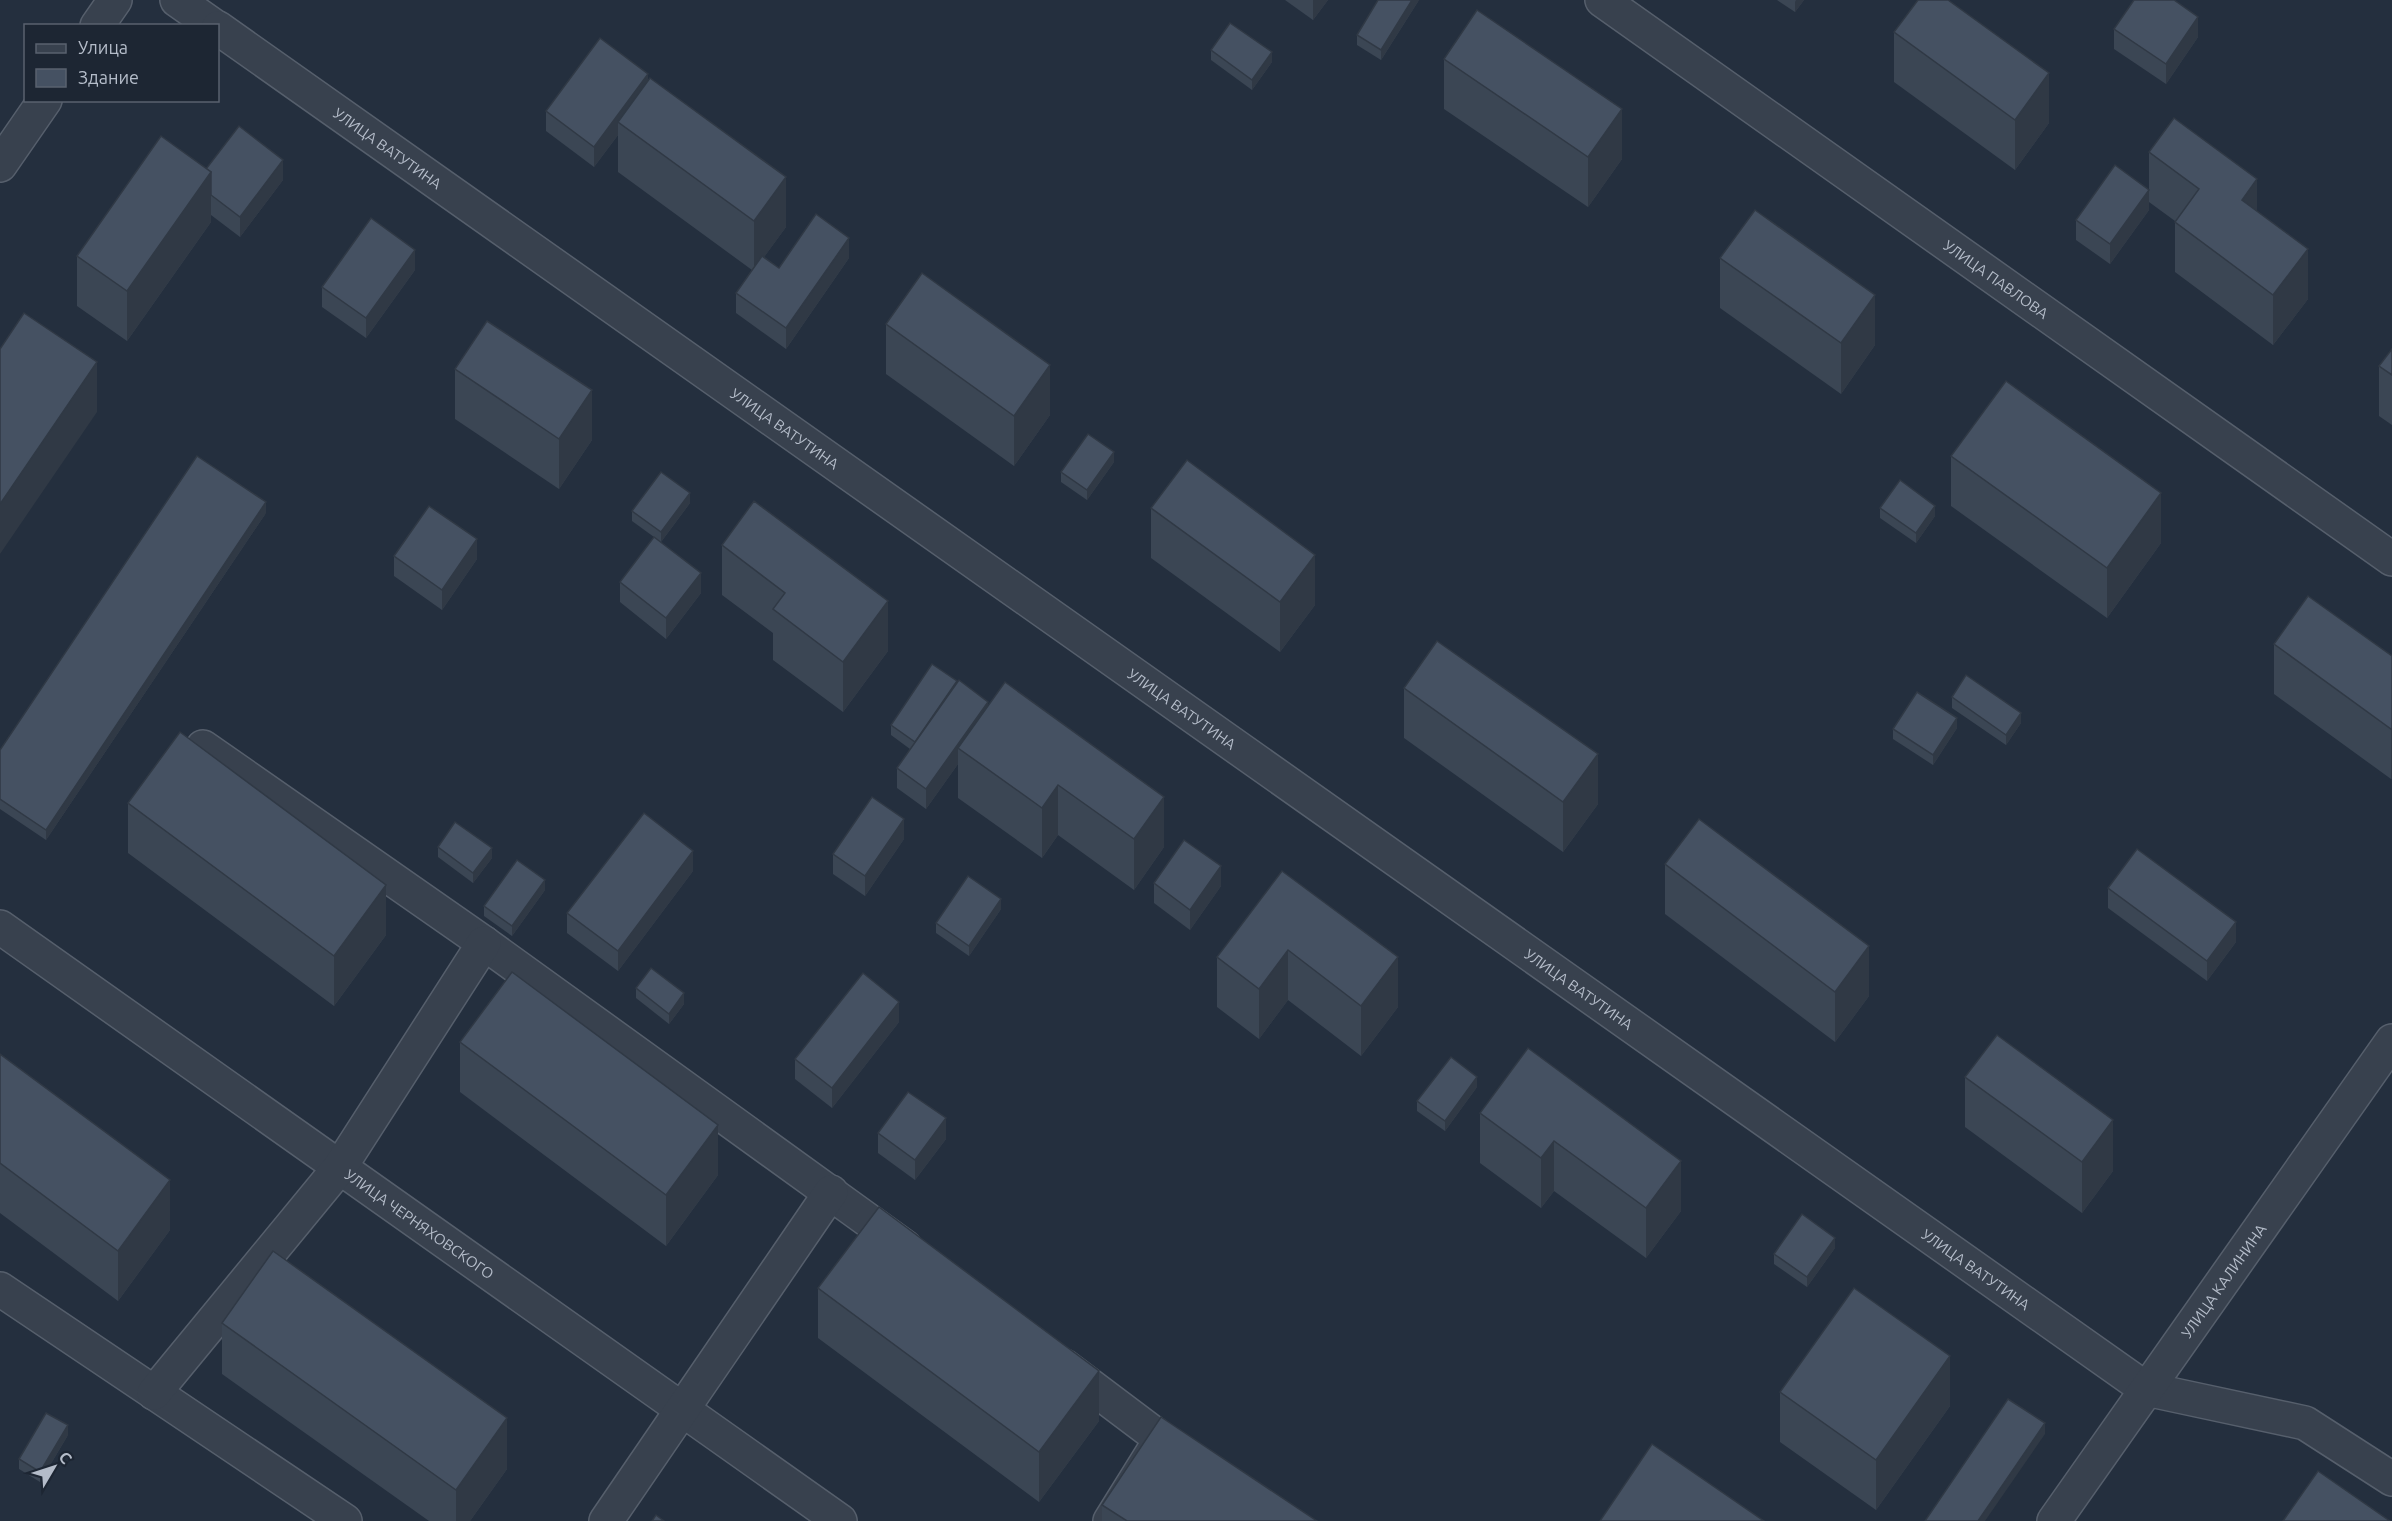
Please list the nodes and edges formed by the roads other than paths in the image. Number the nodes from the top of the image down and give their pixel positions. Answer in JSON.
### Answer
{"nodes":[{"id":1,"x":115,"y":0,"type":"edge"},
{"id":2,"x":177,"y":0,"type":"edge"},
{"id":3,"x":1602,"y":0,"type":"edge"},
{"id":4,"x":98,"y":24,"type":"edge"},
{"id":5,"x":211,"y":24,"type":"edge"},
{"id":6,"x":219,"y":29,"type":"edge"},
{"id":7,"x":44,"y":102,"type":"edge"},
{"id":8,"x":0,"y":165,"type":"edge"},
{"id":9,"x":2392,"y":558,"type":"edge"},
{"id":10,"x":203,"y":747,"type":"edge"},
{"id":11,"x":0,"y":927,"type":"edge"},
{"id":12,"x":484,"y":943,"type":"junction"},
{"id":13,"x":2392,"y":1041,"type":"edge"},
{"id":14,"x":340,"y":1167,"type":"junction"},
{"id":15,"x":831,"y":1192,"type":"junction"},
{"id":16,"x":926,"y":1263,"type":"edge"},
{"id":17,"x":0,"y":1289,"type":"edge"},
{"id":18,"x":1039,"y":1347,"type":"edge"},
{"id":19,"x":2146,"y":1389,"type":"junction"},
{"id":20,"x":154,"y":1393,"type":"junction"},
{"id":21,"x":684,"y":1410,"type":"junction"},
{"id":22,"x":2392,"y":1479,"type":"edge"},
{"id":23,"x":345,"y":1521,"type":"edge"},
{"id":24,"x":606,"y":1521,"type":"edge"},
{"id":25,"x":840,"y":1521,"type":"edge"},
{"id":26,"x":1110,"y":1521,"type":"edge"},
{"id":27,"x":2054,"y":1521,"type":"edge"}],
"edges":[{"from":1,"to":4,"type":"street"},
{"from":2,"to":5,"type":"street"},
{"from":3,"to":9,"type":"street","name":"УЛИЦА ПАВЛОВА"},
{"from":6,"to":19,"type":"street","name":"УЛИЦА ВАТУТИНА"},
{"from":7,"to":8,"type":"street"},
{"from":10,"to":12,"type":"street"},
{"from":11,"to":14,"type":"street","name":"УЛИЦА ЧЕРНЯХОВСКОГО"},
{"from":12,"to":14,"type":"street"},
{"from":12,"to":15,"type":"street"},
{"from":13,"to":19,"type":"street","name":"УЛИЦА КАЛИНИНА"},
{"from":14,"to":20,"type":"street"},
{"from":14,"to":21,"type":"street","name":"УЛИЦА ЧЕРНЯХОВСКОГО"},
{"from":15,"to":16,"type":"street"},
{"from":15,"to":21,"type":"street"},
{"from":17,"to":20,"type":"street"},
{"from":18,"to":26,"type":"street"},
{"from":19,"to":22,"type":"street"},
{"from":19,"to":27,"type":"street","name":"УЛИЦА КАЛИНИНА"},
{"from":20,"to":23,"type":"street"},
{"from":21,"to":24,"type":"street"},
{"from":21,"to":25,"type":"street","name":"УЛИЦА ЧЕРНЯХОВСКОГО"}]}
